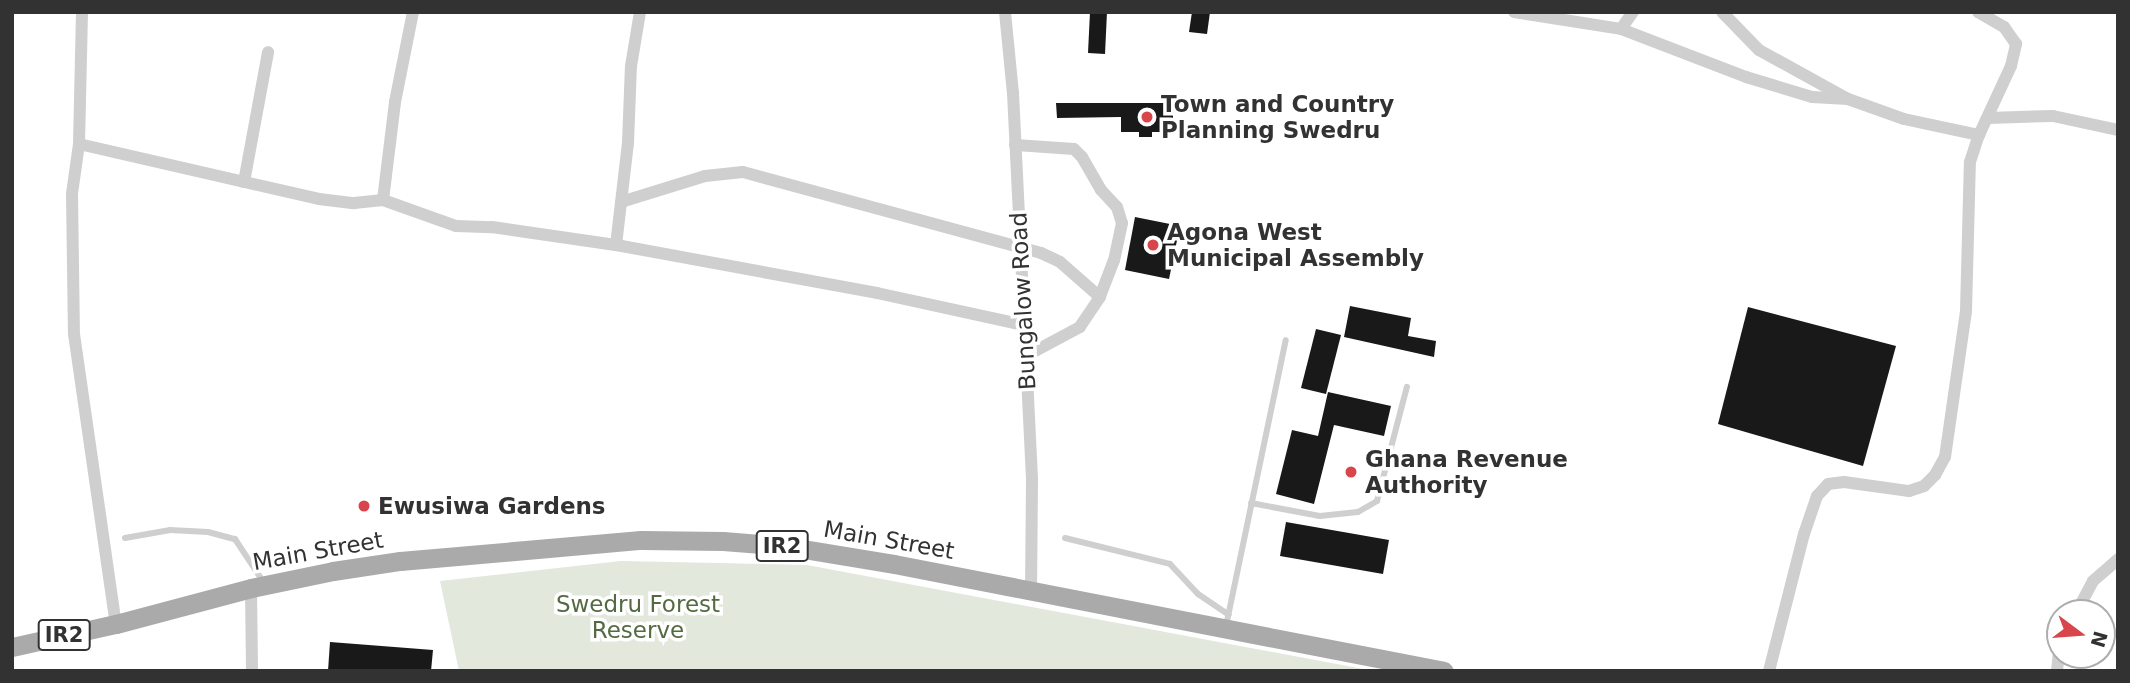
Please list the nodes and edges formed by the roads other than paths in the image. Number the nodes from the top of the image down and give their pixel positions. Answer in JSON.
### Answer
{"nodes":[{"id":1,"x":82,"y":12,"type":"edge"},
{"id":2,"x":412,"y":12,"type":"edge"},
{"id":3,"x":640,"y":12,"type":"edge"},
{"id":4,"x":1005,"y":12,"type":"edge"},
{"id":5,"x":1514,"y":12,"type":"edge"},
{"id":6,"x":1633,"y":12,"type":"edge"},
{"id":7,"x":1722,"y":12,"type":"edge"},
{"id":8,"x":1978,"y":12,"type":"edge"},
{"id":9,"x":1621,"y":29,"type":"junction"},
{"id":10,"x":268,"y":52,"type":"dead end"},
{"id":11,"x":1848,"y":99,"type":"junction"},
{"id":12,"x":1988,"y":118,"type":"junction"},
{"id":13,"x":2118,"y":130,"type":"edge"},
{"id":14,"x":1979,"y":135,"type":"junction"},
{"id":15,"x":79,"y":144,"type":"junction"},
{"id":16,"x":1015,"y":145,"type":"junction"},
{"id":17,"x":244,"y":183,"type":"junction"},
{"id":18,"x":383,"y":200,"type":"junction"},
{"id":19,"x":621,"y":202,"type":"junction"},
{"id":20,"x":616,"y":246,"type":"junction"},
{"id":21,"x":1019,"y":247,"type":"junction"},
{"id":22,"x":1100,"y":298,"type":"junction"},
{"id":23,"x":1024,"y":325,"type":"junction"},
{"id":24,"x":1286,"y":340,"type":"dead end"},
{"id":25,"x":1026,"y":356,"type":"junction"},
{"id":26,"x":1408,"y":387,"type":"dead end"},
{"id":27,"x":1251,"y":503,"type":"junction"},
{"id":28,"x":125,"y":538,"type":"dead end"},
{"id":29,"x":1065,"y":538,"type":"dead end"},
{"id":30,"x":2118,"y":559,"type":"edge"},
{"id":31,"x":258,"y":586,"type":"junction"},
{"id":32,"x":1031,"y":591,"type":"junction"},
{"id":33,"x":2083,"y":599,"type":"edge"},
{"id":34,"x":1227,"y":621,"type":"junction"},
{"id":35,"x":116,"y":624,"type":"junction"},
{"id":36,"x":12,"y":647,"type":"edge"},
{"id":37,"x":252,"y":671,"type":"edge"},
{"id":38,"x":1444,"y":671,"type":"edge"},
{"id":39,"x":1769,"y":671,"type":"edge"}],
"edges":[{"from":1,"to":15,"type":"street"},
{"from":2,"to":18,"type":"street"},
{"from":3,"to":19,"type":"street"},
{"from":4,"to":16,"type":"street","name":"Bungalow Road"},
{"from":5,"to":9,"type":"street"},
{"from":6,"to":9,"type":"street"},
{"from":7,"to":11,"type":"street"},
{"from":8,"to":12,"type":"street"},
{"from":9,"to":11,"type":"street"},
{"from":10,"to":17,"type":"street"},
{"from":11,"to":14,"type":"street"},
{"from":12,"to":13,"type":"street"},
{"from":12,"to":14,"type":"street"},
{"from":14,"to":39,"type":"street"},
{"from":15,"to":17,"type":"street"},
{"from":15,"to":35,"type":"street"},
{"from":16,"to":21,"type":"street","name":"Bungalow Road"},
{"from":16,"to":22,"type":"street"},
{"from":17,"to":18,"type":"street"},
{"from":18,"to":20,"type":"street"},
{"from":19,"to":20,"type":"street"},
{"from":19,"to":21,"type":"street"},
{"from":20,"to":23,"type":"street"},
{"from":21,"to":22,"type":"street"},
{"from":21,"to":23,"type":"street","name":"Bungalow Road"},
{"from":22,"to":25,"type":"street"},
{"from":23,"to":25,"type":"street","name":"Bungalow Road"},
{"from":24,"to":27,"type":"lane"},
{"from":25,"to":32,"type":"street","name":"Bungalow Road"},
{"from":26,"to":27,"type":"lane"},
{"from":27,"to":34,"type":"lane"},
{"from":28,"to":31,"type":"lane"},
{"from":29,"to":34,"type":"lane"},
{"from":30,"to":33,"type":"street"},
{"from":31,"to":32,"type":"main road","name":"Main Street","number":"IR2"},
{"from":31,"to":35,"type":"main road","name":"Main Street","number":"IR2"},
{"from":31,"to":37,"type":"street"},
{"from":32,"to":34,"type":"main road","name":"Main Street","number":"IR2"},
{"from":34,"to":38,"type":"main road","name":"Main Street","number":"IR2"},
{"from":35,"to":36,"type":"main road","number":"IR2"}]}
